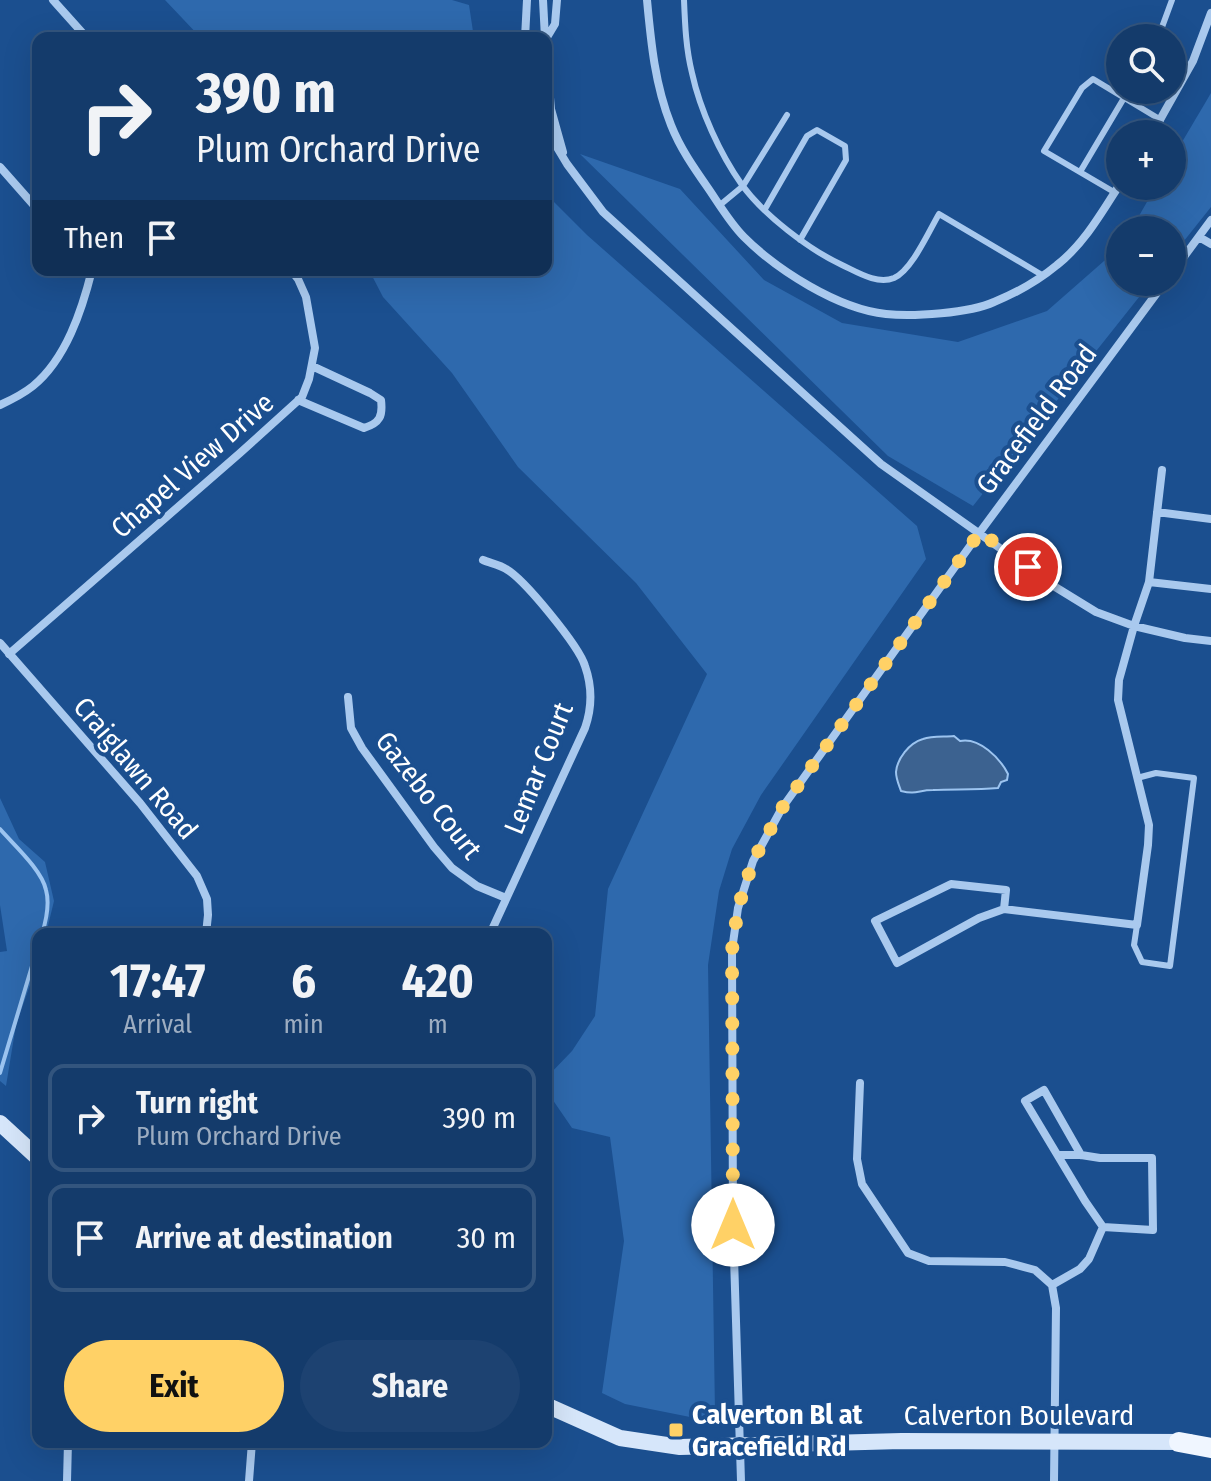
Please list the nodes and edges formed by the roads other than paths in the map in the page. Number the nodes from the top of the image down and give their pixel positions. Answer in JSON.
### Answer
{"nodes":[{"id":1,"x":53,"y":0,"type":"edge"},
{"id":2,"x":527,"y":0,"type":"edge"},
{"id":3,"x":543,"y":0,"type":"edge"},
{"id":4,"x":557,"y":0,"type":"edge"},
{"id":5,"x":647,"y":0,"type":"edge"},
{"id":6,"x":684,"y":0,"type":"edge"},
{"id":7,"x":1172,"y":0,"type":"edge"},
{"id":8,"x":1211,"y":13,"type":"edge"},
{"id":9,"x":1163,"y":24,"type":"edge"},
{"id":10,"x":82,"y":32,"type":"edge"},
{"id":11,"x":525,"y":32,"type":"edge"},
{"id":12,"x":546,"y":32,"type":"edge"},
{"id":13,"x":550,"y":32,"type":"edge"},
{"id":14,"x":1186,"y":73,"type":"edge"},
{"id":15,"x":1106,"y":87,"type":"edge"},
{"id":16,"x":1120,"y":104,"type":"edge"},
{"id":17,"x":1134,"y":104,"type":"edge"},
{"id":18,"x":1169,"y":104,"type":"edge"},
{"id":19,"x":552,"y":112,"type":"edge"},
{"id":20,"x":787,"y":115,"type":"dead end"},
{"id":21,"x":1161,"y":120,"type":"joint"},
{"id":22,"x":552,"y":139,"type":"edge"},
{"id":23,"x":567,"y":164,"type":"junction"},
{"id":24,"x":0,"y":167,"type":"edge"},
{"id":25,"x":1080,"y":172,"type":"junction"},
{"id":26,"x":743,"y":186,"type":"junction"},
{"id":27,"x":1106,"y":187,"type":"edge"},
{"id":28,"x":1109,"y":200,"type":"edge"},
{"id":29,"x":32,"y":203,"type":"edge"},
{"id":30,"x":720,"y":205,"type":"junction"},
{"id":31,"x":765,"y":209,"type":"junction"},
{"id":32,"x":1211,"y":220,"type":"edge"},
{"id":33,"x":1199,"y":237,"type":"junction"},
{"id":34,"x":800,"y":240,"type":"junction"},
{"id":35,"x":1211,"y":244,"type":"edge"},
{"id":36,"x":1186,"y":254,"type":"edge"},
{"id":37,"x":1042,"y":275,"type":"junction"},
{"id":38,"x":90,"y":276,"type":"edge"},
{"id":39,"x":296,"y":276,"type":"edge"},
{"id":40,"x":1155,"y":296,"type":"edge"},
{"id":41,"x":312,"y":366,"type":"junction"},
{"id":42,"x":298,"y":400,"type":"junction"},
{"id":43,"x":0,"y":405,"type":"edge"},
{"id":44,"x":1162,"y":470,"type":"dead end"},
{"id":45,"x":1157,"y":512,"type":"junction"},
{"id":46,"x":1211,"y":519,"type":"edge"},
{"id":47,"x":980,"y":532,"type":"junction"},
{"id":48,"x":483,"y":560,"type":"dead end"},
{"id":49,"x":1149,"y":582,"type":"junction"},
{"id":50,"x":1211,"y":589,"type":"edge"},
{"id":51,"x":1134,"y":626,"type":"junction"},
{"id":52,"x":1211,"y":641,"type":"edge"},
{"id":53,"x":0,"y":643,"type":"edge"},
{"id":54,"x":9,"y":654,"type":"junction"},
{"id":55,"x":348,"y":697,"type":"dead end"},
{"id":56,"x":1137,"y":778,"type":"junction"},
{"id":57,"x":506,"y":898,"type":"junction"},
{"id":58,"x":1004,"y":909,"type":"junction"},
{"id":59,"x":1137,"y":925,"type":"junction"},
{"id":60,"x":207,"y":928,"type":"edge"},
{"id":61,"x":493,"y":928,"type":"edge"},
{"id":62,"x":860,"y":1083,"type":"dead end"},
{"id":63,"x":0,"y":1123,"type":"edge"},
{"id":64,"x":32,"y":1148,"type":"edge"},
{"id":65,"x":1058,"y":1155,"type":"junction"},
{"id":66,"x":1081,"y":1155,"type":"junction"},
{"id":67,"x":1103,"y":1227,"type":"junction"},
{"id":68,"x":1052,"y":1285,"type":"junction"},
{"id":69,"x":552,"y":1408,"type":"edge"},
{"id":70,"x":1054,"y":1442,"type":"junction"},
{"id":71,"x":1179,"y":1442,"type":"junction"},
{"id":72,"x":1211,"y":1442,"type":"edge"},
{"id":73,"x":740,"y":1447,"type":"junction"},
{"id":74,"x":68,"y":1448,"type":"edge"},
{"id":75,"x":252,"y":1448,"type":"edge"},
{"id":76,"x":1211,"y":1448,"type":"edge"},
{"id":77,"x":67,"y":1481,"type":"edge"},
{"id":78,"x":249,"y":1481,"type":"edge"},
{"id":79,"x":741,"y":1481,"type":"edge"},
{"id":80,"x":1054,"y":1481,"type":"edge"}],
"edges":[{"from":1,"to":10,"type":"street"},
{"from":2,"to":11,"type":"street"},
{"from":3,"to":12,"type":"street"},
{"from":4,"to":13,"type":"street"},
{"from":5,"to":30,"type":"street"},
{"from":6,"to":26,"type":"lane"},
{"from":7,"to":9,"type":"lane"},
{"from":8,"to":14,"type":"street"},
{"from":15,"to":25,"type":"lane"},
{"from":16,"to":25,"type":"lane"},
{"from":17,"to":21,"type":"lane"},
{"from":18,"to":21,"type":"street"},
{"from":19,"to":23,"type":"street"},
{"from":20,"to":26,"type":"lane"},
{"from":22,"to":23,"type":"street"},
{"from":23,"to":47,"type":"street"},
{"from":24,"to":29,"type":"street"},
{"from":25,"to":27,"type":"lane"},
{"from":26,"to":30,"type":"lane"},
{"from":26,"to":31,"type":"lane"},
{"from":28,"to":37,"type":"street"},
{"from":30,"to":37,"type":"street"},
{"from":31,"to":34,"type":"lane"},
{"from":31,"to":34,"type":"lane"},
{"from":32,"to":33,"type":"street"},
{"from":33,"to":35,"type":"street"},
{"from":33,"to":36,"type":"street"},
{"from":34,"to":37,"type":"lane"},
{"from":38,"to":43,"type":"street"},
{"from":39,"to":41,"type":"street","name":"Chapel View Drive"},
{"from":40,"to":47,"type":"street","name":"Gracefield Road"},
{"from":41,"to":42,"type":"street","name":"Chapel View Drive"},
{"from":41,"to":42,"type":"street"},
{"from":42,"to":54,"type":"street","name":"Chapel View Drive"},
{"from":44,"to":45,"type":"street"},
{"from":45,"to":46,"type":"street"},
{"from":45,"to":49,"type":"street"},
{"from":47,"to":51,"type":"street"},
{"from":47,"to":73,"type":"street","name":"Gracefield Road"},
{"from":48,"to":57,"type":"street","name":"Lemar Court"},
{"from":49,"to":50,"type":"street"},
{"from":49,"to":51,"type":"street"},
{"from":51,"to":52,"type":"street"},
{"from":51,"to":56,"type":"street"},
{"from":53,"to":54,"type":"street","name":"Craiglawn Road"},
{"from":54,"to":60,"type":"street","name":"Craiglawn Road"},
{"from":55,"to":57,"type":"street","name":"Gazebo Court"},
{"from":56,"to":59,"type":"street"},
{"from":56,"to":59,"type":"lane"},
{"from":57,"to":61,"type":"street","name":"Lemar Court"},
{"from":58,"to":58,"type":"street"},
{"from":58,"to":59,"type":"street"},
{"from":62,"to":68,"type":"street"},
{"from":63,"to":64,"type":"street"},
{"from":65,"to":66,"type":"street"},
{"from":65,"to":66,"type":"street"},
{"from":65,"to":67,"type":"street"},
{"from":66,"to":67,"type":"street"},
{"from":67,"to":68,"type":"street"},
{"from":68,"to":70,"type":"street"},
{"from":69,"to":73,"type":"street","name":"Calverton Boulevard"},
{"from":70,"to":71,"type":"street","name":"Calverton Boulevard"},
{"from":70,"to":73,"type":"street","name":"Calverton Boulevard"},
{"from":70,"to":80,"type":"street"},
{"from":71,"to":72,"type":"street","name":"Calverton Boulevard"},
{"from":71,"to":76,"type":"main road"},
{"from":73,"to":79,"type":"street","name":"Gracefield Road"},
{"from":74,"to":77,"type":"street"},
{"from":75,"to":78,"type":"street"}]}
